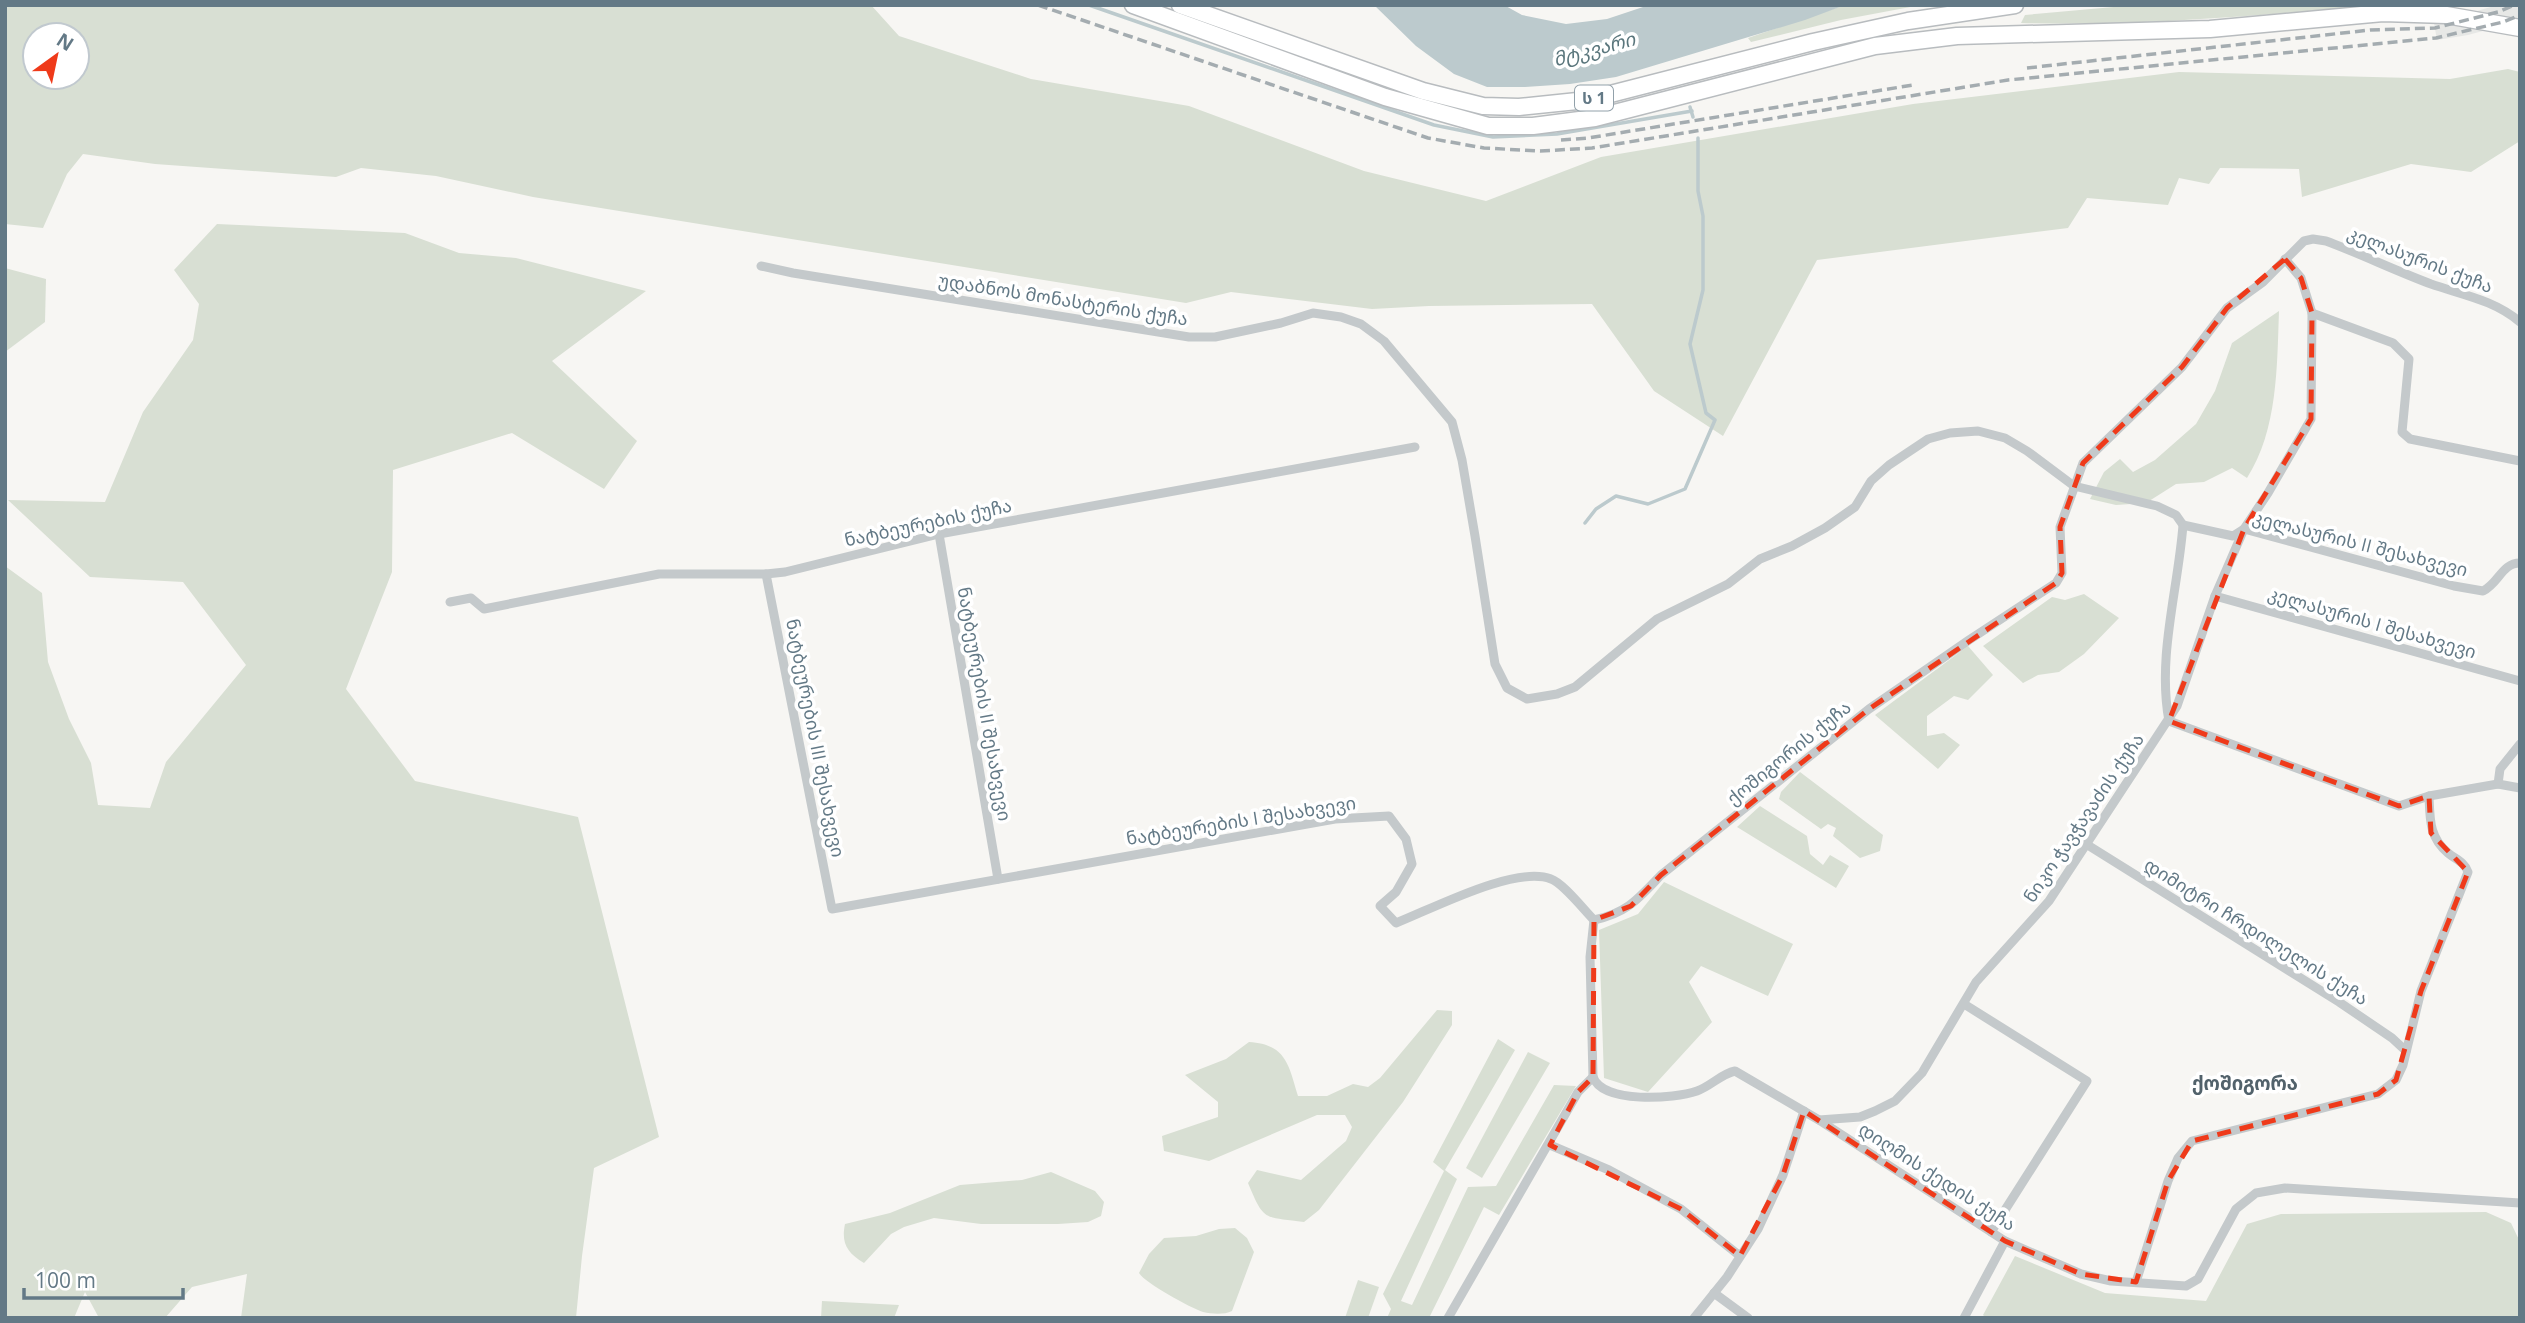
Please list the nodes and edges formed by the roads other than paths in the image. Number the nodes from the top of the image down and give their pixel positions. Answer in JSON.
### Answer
{"nodes":[{"id":1,"x":1133,"y":5,"type":"edge"},
{"id":2,"x":1180,"y":5,"type":"edge"},
{"id":3,"x":2015,"y":5,"type":"edge"},
{"id":4,"x":2520,"y":28,"type":"edge"},
{"id":5,"x":2304,"y":241,"type":"joint"},
{"id":6,"x":2286,"y":259,"type":"junction"},
{"id":7,"x":761,"y":266,"type":"dead end"},
{"id":8,"x":2312,"y":313,"type":"junction"},
{"id":9,"x":2520,"y":323,"type":"edge"},
{"id":10,"x":1415,"y":447,"type":"dead end"},
{"id":11,"x":2520,"y":461,"type":"edge"},
{"id":12,"x":2074,"y":486,"type":"junction"},
{"id":13,"x":2183,"y":525,"type":"junction"},
{"id":14,"x":2244,"y":528,"type":"junction"},
{"id":15,"x":939,"y":534,"type":"junction"},
{"id":16,"x":2520,"y":563,"type":"edge"},
{"id":17,"x":766,"y":574,"type":"junction"},
{"id":18,"x":2215,"y":596,"type":"junction"},
{"id":19,"x":450,"y":602,"type":"dead end"},
{"id":20,"x":2520,"y":681,"type":"edge"},
{"id":21,"x":2169,"y":722,"type":"junction"},
{"id":22,"x":2520,"y":744,"type":"edge"},
{"id":23,"x":2498,"y":784,"type":"junction"},
{"id":24,"x":2520,"y":788,"type":"edge"},
{"id":25,"x":2429,"y":796,"type":"junction"},
{"id":26,"x":2086,"y":844,"type":"junction"},
{"id":27,"x":998,"y":879,"type":"junction"},
{"id":28,"x":832,"y":909,"type":"joint"},
{"id":29,"x":1594,"y":920,"type":"junction"},
{"id":30,"x":1964,"y":1004,"type":"junction"},
{"id":31,"x":2406,"y":1051,"type":"junction"},
{"id":32,"x":1593,"y":1077,"type":"junction"},
{"id":33,"x":1804,"y":1111,"type":"junction"},
{"id":34,"x":1819,"y":1120,"type":"junction"},
{"id":35,"x":1550,"y":1145,"type":"junction"},
{"id":36,"x":2520,"y":1203,"type":"edge"},
{"id":37,"x":1990,"y":1232,"type":"junction"},
{"id":38,"x":2005,"y":1241,"type":"junction"},
{"id":39,"x":1740,"y":1255,"type":"junction"},
{"id":40,"x":2136,"y":1282,"type":"junction"},
{"id":41,"x":1714,"y":1293,"type":"junction"},
{"id":42,"x":1969,"y":1315,"type":"edge"},
{"id":43,"x":1448,"y":1318,"type":"edge"},
{"id":44,"x":1694,"y":1318,"type":"edge"},
{"id":45,"x":1748,"y":1318,"type":"edge"}],
"edges":[{"from":1,"to":4,"type":"highway","number":"ს 1"},
{"from":2,"to":3,"type":"highway","number":"ს 1"},
{"from":5,"to":6,"type":"street","name":"ქოშიგორის ქუჩა"},
{"from":5,"to":9,"type":"street","name":"კელასურის ქუჩა"},
{"from":6,"to":8,"type":"street","name":"ნიკო ჭავჭავაძის ქუჩა"},
{"from":6,"to":12,"type":"street","name":"ქოშიგორის ქუჩა"},
{"from":7,"to":12,"type":"street","name":"უდაბნოს მონასტერის ქუჩა"},
{"from":8,"to":11,"type":"street"},
{"from":8,"to":14,"type":"street","name":"ნიკო ჭავჭავაძის ქუჩა"},
{"from":10,"to":15,"type":"street","name":"ნატბეურების ქუჩა"},
{"from":12,"to":13,"type":"street"},
{"from":12,"to":29,"type":"street","name":"ქოშიგორის ქუჩა"},
{"from":13,"to":14,"type":"street","name":"კელასურის II შესახვევი"},
{"from":13,"to":21,"type":"street"},
{"from":14,"to":16,"type":"street","name":"კელასურის II შესახვევი"},
{"from":14,"to":18,"type":"street","name":"ნიკო ჭავჭავაძის ქუჩა"},
{"from":15,"to":17,"type":"street","name":"ნატბეურების ქუჩა"},
{"from":15,"to":27,"type":"street","name":"ნატბეურების II შესახვევი"},
{"from":17,"to":19,"type":"street","name":"ნატბეურების ქუჩა"},
{"from":17,"to":28,"type":"street","name":"ნატბეურების III შესახვევი"},
{"from":18,"to":20,"type":"street","name":"კელასურის I შესახვევი"},
{"from":18,"to":21,"type":"street","name":"ნიკო ჭავჭავაძის ქუჩა"},
{"from":21,"to":25,"type":"street"},
{"from":21,"to":26,"type":"street","name":"ნიკო ჭავჭავაძის ქუჩა"},
{"from":22,"to":23,"type":"street"},
{"from":23,"to":24,"type":"street"},
{"from":23,"to":25,"type":"street"},
{"from":25,"to":31,"type":"street"},
{"from":26,"to":30,"type":"street","name":"ნიკო ჭავჭავაძის ქუჩა"},
{"from":26,"to":31,"type":"street","name":"დიმიტრი ჩრდილელის ქუჩა"},
{"from":27,"to":28,"type":"street","name":"ნატბეურების I შესახვევი"},
{"from":27,"to":29,"type":"street","name":"ნატბეურების I შესახვევი"},
{"from":29,"to":32,"type":"street"},
{"from":30,"to":34,"type":"street","name":"ნიკო ჭავჭავაძის ქუჩა"},
{"from":30,"to":37,"type":"street"},
{"from":31,"to":40,"type":"street"},
{"from":32,"to":33,"type":"street","name":"დიღმის ქედის ქუჩა"},
{"from":32,"to":35,"type":"street"},
{"from":33,"to":34,"type":"street","name":"დიღმის ქედის ქუჩა"},
{"from":33,"to":39,"type":"street"},
{"from":34,"to":37,"type":"street","name":"დიღმის ქედის ქუჩა"},
{"from":35,"to":39,"type":"street"},
{"from":35,"to":43,"type":"street"},
{"from":36,"to":40,"type":"street","name":"დიღმის ქედის ქუჩა"},
{"from":37,"to":38,"type":"street","name":"დიღმის ქედის ქუჩა"},
{"from":38,"to":40,"type":"street","name":"დიღმის ქედის ქუჩა"},
{"from":38,"to":42,"type":"street"},
{"from":39,"to":41,"type":"street"},
{"from":41,"to":44,"type":"street"},
{"from":41,"to":45,"type":"street"}]}
